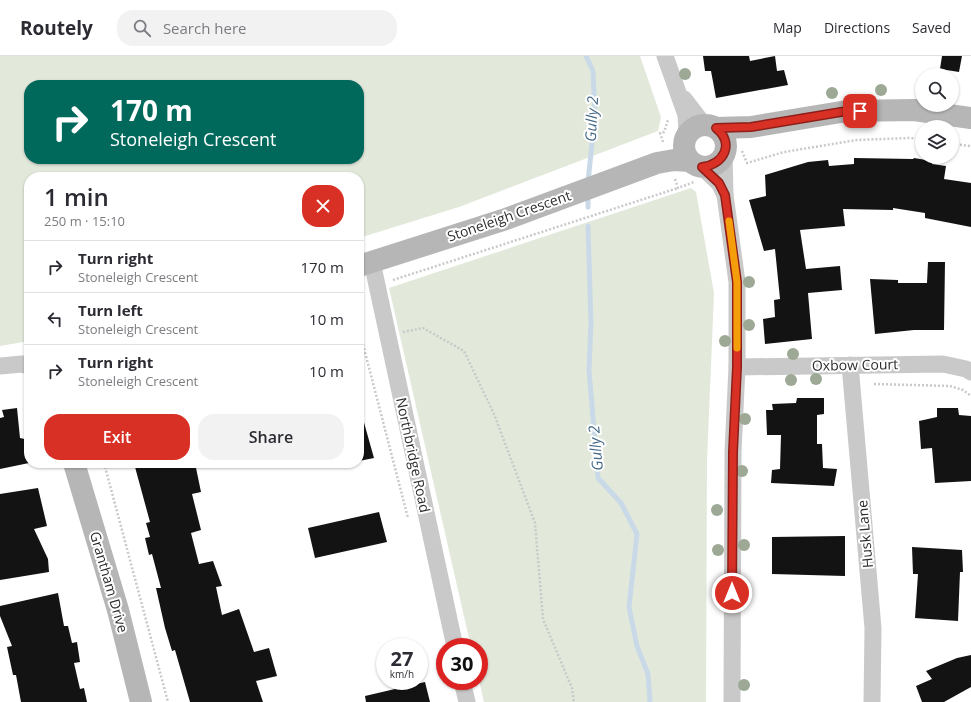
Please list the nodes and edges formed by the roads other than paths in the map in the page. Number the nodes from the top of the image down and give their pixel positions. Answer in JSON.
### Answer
{"nodes":[{"id":1,"x":665,"y":56,"type":"edge"},
{"id":2,"x":971,"y":118,"type":"edge"},
{"id":3,"x":767,"y":124,"type":"junction"},
{"id":4,"x":698,"y":131,"type":"junction"},
{"id":5,"x":729,"y":147,"type":"junction"},
{"id":6,"x":658,"y":162,"type":"junction"},
{"id":7,"x":696,"y":164,"type":"junction"},
{"id":8,"x":725,"y":195,"type":"junction"},
{"id":9,"x":365,"y":264,"type":"edge"},
{"id":10,"x":24,"y":365,"type":"edge"},
{"id":11,"x":0,"y":366,"type":"edge"},
{"id":12,"x":850,"y":366,"type":"junction"},
{"id":13,"x":737,"y":367,"type":"junction"},
{"id":14,"x":971,"y":372,"type":"edge"},
{"id":15,"x":75,"y":468,"type":"edge"},
{"id":16,"x":453,"y":638,"type":"edge"},
{"id":17,"x":464,"y":690,"type":"edge"},
{"id":18,"x":141,"y":702,"type":"edge"},
{"id":19,"x":467,"y":702,"type":"edge"},
{"id":20,"x":732,"y":702,"type":"edge"},
{"id":21,"x":872,"y":702,"type":"edge"}],
"edges":[{"from":1,"to":4,"type":"street"},
{"from":2,"to":3,"type":"street","name":"Stoneleigh Crescent"},
{"from":3,"to":4,"type":"street","name":"Stoneleigh Crescent"},
{"from":3,"to":5,"type":"street","name":"Stoneleigh Crescent"},
{"from":4,"to":5,"type":"street"},
{"from":4,"to":6,"type":"street","name":"Stoneleigh Crescent"},
{"from":4,"to":7,"type":"street"},
{"from":5,"to":7,"type":"street","name":"Stoneleigh Crescent"},
{"from":5,"to":8,"type":"street"},
{"from":6,"to":7,"type":"street","name":"Stoneleigh Crescent"},
{"from":6,"to":9,"type":"street","name":"Stoneleigh Crescent"},
{"from":7,"to":8,"type":"street"},
{"from":8,"to":13,"type":"street"},
{"from":9,"to":16,"type":"street","name":"Northbridge Road"},
{"from":10,"to":11,"type":"street"},
{"from":12,"to":13,"type":"street","name":"Oxbow Court"},
{"from":12,"to":14,"type":"street","name":"Oxbow Court"},
{"from":12,"to":21,"type":"street","name":"Husk Lane"},
{"from":13,"to":20,"type":"street"},
{"from":15,"to":18,"type":"street","name":"Grantham Drive"},
{"from":17,"to":19,"type":"street"}]}
